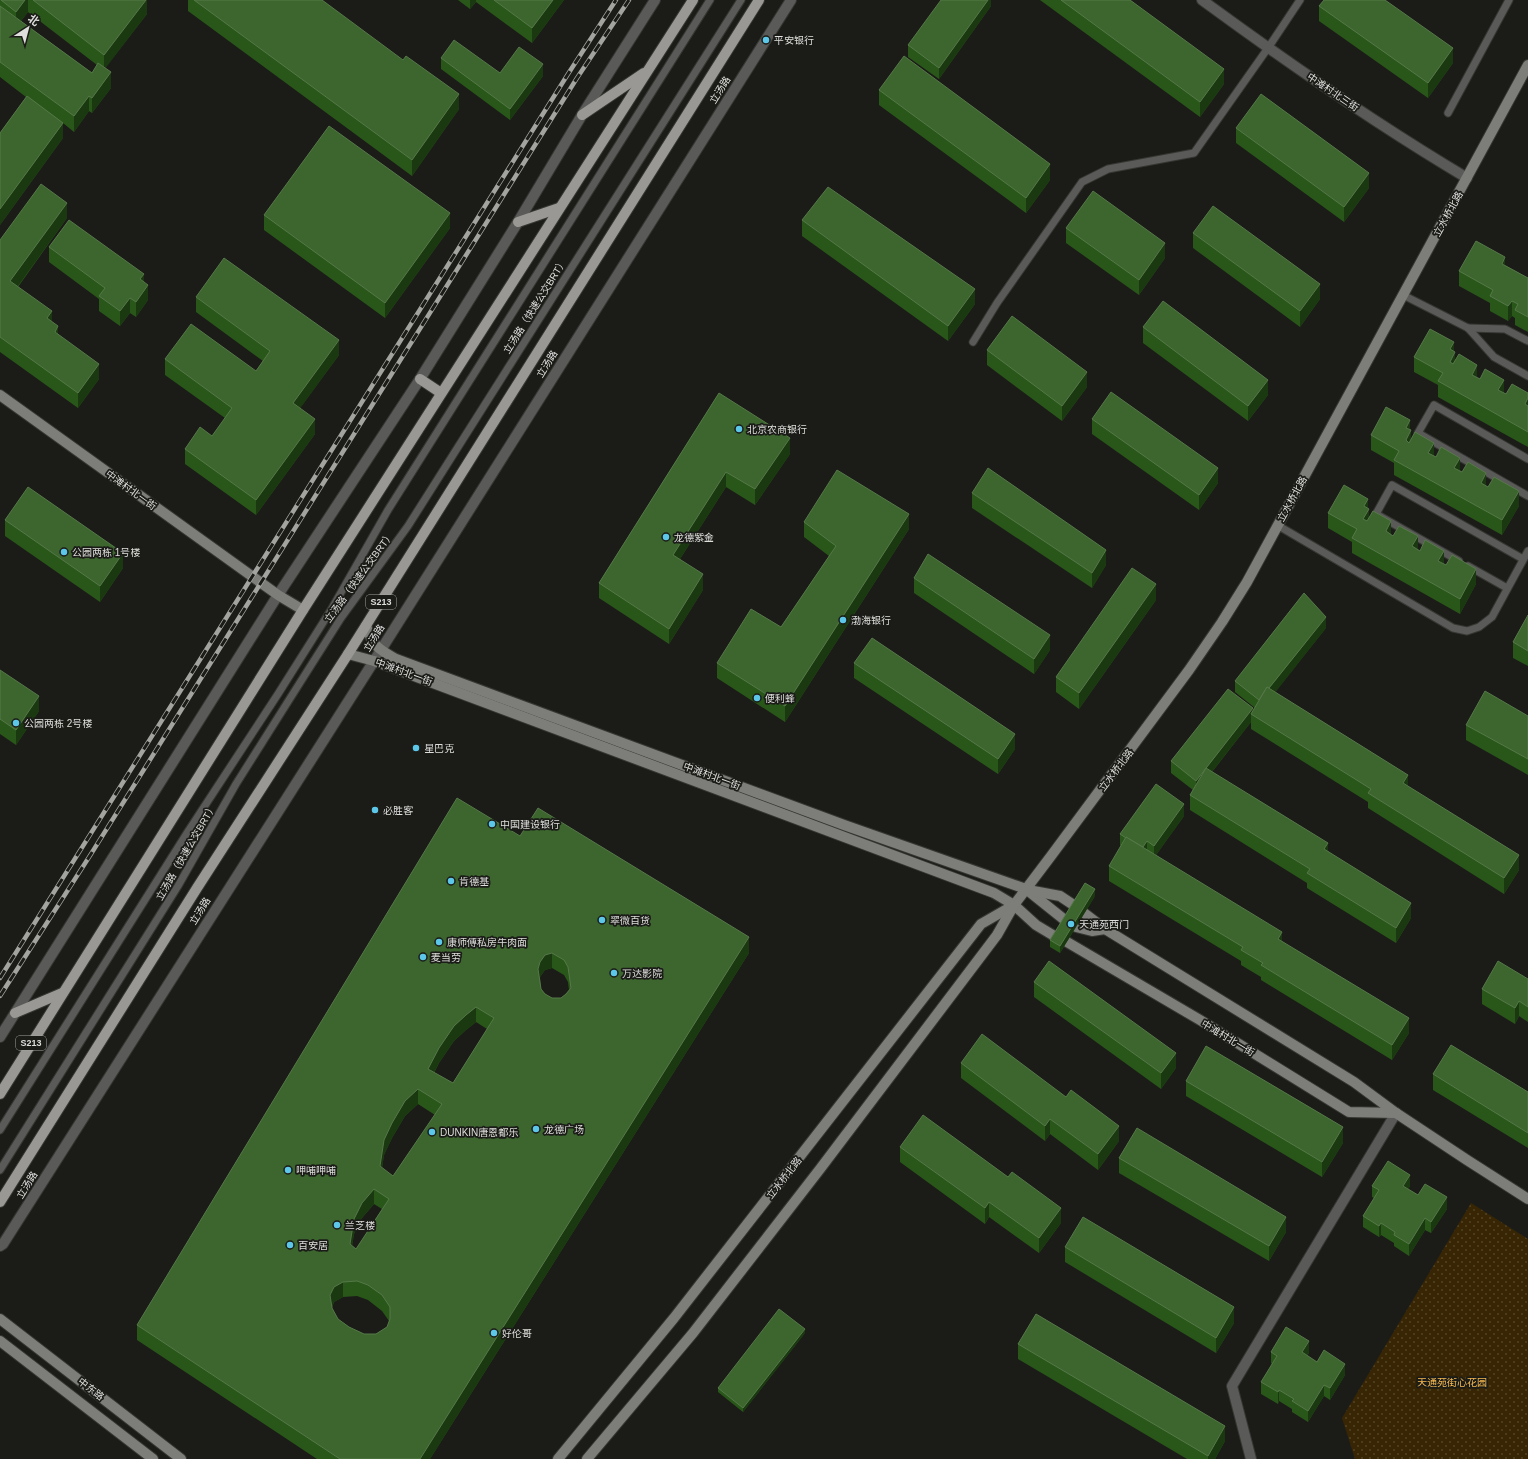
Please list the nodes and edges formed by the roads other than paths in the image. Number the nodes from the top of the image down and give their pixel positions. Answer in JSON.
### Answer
{"nodes":[{"id":1,"x":693,"y":0,"type":"edge"},
{"id":2,"x":710,"y":0,"type":"edge"},
{"id":3,"x":741,"y":0,"type":"edge"},
{"id":4,"x":759,"y":0,"type":"edge"},
{"id":5,"x":792,"y":0,"type":"edge"},
{"id":6,"x":1202,"y":0,"type":"edge"},
{"id":7,"x":1300,"y":0,"type":"edge"},
{"id":8,"x":1509,"y":0,"type":"edge"},
{"id":9,"x":653,"y":1,"type":"edge"},
{"id":10,"x":1268,"y":48,"type":"junction"},
{"id":11,"x":1528,"y":65,"type":"edge"},
{"id":12,"x":649,"y":69,"type":"junction"},
{"id":13,"x":1448,"y":113,"type":"dead end"},
{"id":14,"x":582,"y":116,"type":"junction"},
{"id":15,"x":1468,"y":178,"type":"junction"},
{"id":16,"x":559,"y":208,"type":"junction"},
{"id":17,"x":518,"y":222,"type":"junction"},
{"id":18,"x":1403,"y":295,"type":"junction"},
{"id":19,"x":1468,"y":328,"type":"junction"},
{"id":20,"x":1528,"y":341,"type":"edge"},
{"id":21,"x":973,"y":342,"type":"dead end"},
{"id":22,"x":1528,"y":376,"type":"edge"},
{"id":23,"x":420,"y":379,"type":"junction"},
{"id":24,"x":441,"y":393,"type":"junction"},
{"id":25,"x":0,"y":395,"type":"edge"},
{"id":26,"x":1528,"y":459,"type":"edge"},
{"id":27,"x":1528,"y":496,"type":"edge"},
{"id":28,"x":1278,"y":525,"type":"junction"},
{"id":29,"x":1528,"y":551,"type":"edge"},
{"id":30,"x":1523,"y":559,"type":"junction"},
{"id":31,"x":1507,"y":588,"type":"junction"},
{"id":32,"x":278,"y":595,"type":"junction"},
{"id":33,"x":303,"y":610,"type":"junction"},
{"id":34,"x":366,"y":626,"type":"junction"},
{"id":35,"x":381,"y":651,"type":"junction"},
{"id":36,"x":348,"y":654,"type":"junction"},
{"id":37,"x":374,"y":661,"type":"junction"},
{"id":38,"x":1026,"y":890,"type":"junction"},
{"id":39,"x":1014,"y":905,"type":"junction"},
{"id":40,"x":1075,"y":906,"type":"edge"},
{"id":41,"x":1084,"y":913,"type":"edge"},
{"id":42,"x":1066,"y":921,"type":"edge"},
{"id":43,"x":1076,"y":926,"type":"edge"},
{"id":44,"x":1105,"y":929,"type":"junction"},
{"id":45,"x":1056,"y":937,"type":"edge"},
{"id":46,"x":1067,"y":942,"type":"edge"},
{"id":47,"x":62,"y":993,"type":"junction"},
{"id":48,"x":15,"y":1014,"type":"junction"},
{"id":49,"x":0,"y":1037,"type":"edge"},
{"id":50,"x":0,"y":1094,"type":"edge"},
{"id":51,"x":1396,"y":1113,"type":"junction"},
{"id":52,"x":0,"y":1130,"type":"edge"},
{"id":53,"x":0,"y":1170,"type":"edge"},
{"id":54,"x":1528,"y":1199,"type":"edge"},
{"id":55,"x":0,"y":1202,"type":"edge"},
{"id":56,"x":0,"y":1246,"type":"edge"},
{"id":57,"x":0,"y":1319,"type":"edge"},
{"id":58,"x":0,"y":1341,"type":"edge"},
{"id":59,"x":153,"y":1459,"type":"edge"},
{"id":60,"x":181,"y":1459,"type":"edge"},
{"id":61,"x":558,"y":1459,"type":"edge"},
{"id":62,"x":587,"y":1459,"type":"edge"},
{"id":63,"x":1251,"y":1459,"type":"edge"}],
"edges":[{"from":1,"to":12,"type":"main road","number":"S213"},
{"from":2,"to":52,"type":"lane","name":"立汤路（快速公交BRT）"},
{"from":3,"to":53,"type":"lane","name":"立汤路（快速公交BRT）"},
{"from":4,"to":34,"type":"main road","name":"立汤路","number":"S213"},
{"from":5,"to":35,"type":"street","name":"立汤路","number":"S213"},
{"from":6,"to":10,"type":"street","name":"中滩村北三街"},
{"from":7,"to":10,"type":"lane"},
{"from":8,"to":13,"type":"lane"},
{"from":9,"to":14,"type":"street","number":"S213"},
{"from":10,"to":15,"type":"street","name":"中滩村北三街"},
{"from":10,"to":21,"type":"lane"},
{"from":11,"to":15,"type":"street","name":"立水桥北路"},
{"from":12,"to":14,"type":"main road"},
{"from":12,"to":16,"type":"main road","number":"S213"},
{"from":14,"to":17,"type":"street","number":"S213"},
{"from":15,"to":18,"type":"street","name":"立水桥北路"},
{"from":16,"to":17,"type":"main road"},
{"from":16,"to":24,"type":"main road","number":"S213"},
{"from":17,"to":23,"type":"street","number":"S213"},
{"from":18,"to":19,"type":"lane"},
{"from":18,"to":28,"type":"street","name":"立水桥北路"},
{"from":19,"to":20,"type":"lane"},
{"from":19,"to":22,"type":"lane"},
{"from":23,"to":24,"type":"main road"},
{"from":23,"to":32,"type":"street","number":"S213"},
{"from":24,"to":33,"type":"main road","number":"S213"},
{"from":25,"to":32,"type":"street","name":"中滩村北一街"},
{"from":26,"to":27,"type":"lane"},
{"from":28,"to":31,"type":"lane"},
{"from":28,"to":38,"type":"street","name":"立水桥北路"},
{"from":29,"to":30,"type":"lane"},
{"from":30,"to":31,"type":"lane"},
{"from":30,"to":31,"type":"lane"},
{"from":32,"to":33,"type":"street","name":"中滩村北一街"},
{"from":32,"to":48,"type":"street","number":"S213"},
{"from":33,"to":47,"type":"main road","number":"S213"},
{"from":34,"to":35,"type":"street","name":"中滩村北一街"},
{"from":34,"to":36,"type":"main road","name":"立汤路","number":"S213"},
{"from":35,"to":37,"type":"street","name":"立汤路","number":"S213"},
{"from":35,"to":38,"type":"street","name":"中滩村北一街"},
{"from":36,"to":37,"type":"street","name":"中滩村北一街"},
{"from":36,"to":55,"type":"main road","name":"立汤路","number":"S213"},
{"from":37,"to":39,"type":"street","name":"中滩村北一街"},
{"from":37,"to":56,"type":"street","name":"立汤路","number":"S213"},
{"from":38,"to":39,"type":"street","name":"立水桥北路"},
{"from":38,"to":40,"type":"street"},
{"from":38,"to":42,"type":"street","name":"中滩村北一街"},
{"from":39,"to":45,"type":"street","name":"中滩村北一街"},
{"from":39,"to":61,"type":"street","name":"立水桥北路"},
{"from":39,"to":62,"type":"street","name":"立水桥北路"},
{"from":41,"to":44,"type":"street"},
{"from":43,"to":44,"type":"street"},
{"from":44,"to":51,"type":"street"},
{"from":46,"to":51,"type":"street","name":"中滩村北一街"},
{"from":47,"to":48,"type":"main road"},
{"from":47,"to":50,"type":"main road","number":"S213"},
{"from":48,"to":49,"type":"street","number":"S213"},
{"from":51,"to":54,"type":"street"},
{"from":51,"to":63,"type":"street"},
{"from":57,"to":60,"type":"street","name":"中东路"},
{"from":58,"to":59,"type":"street","name":"中东路"}]}
